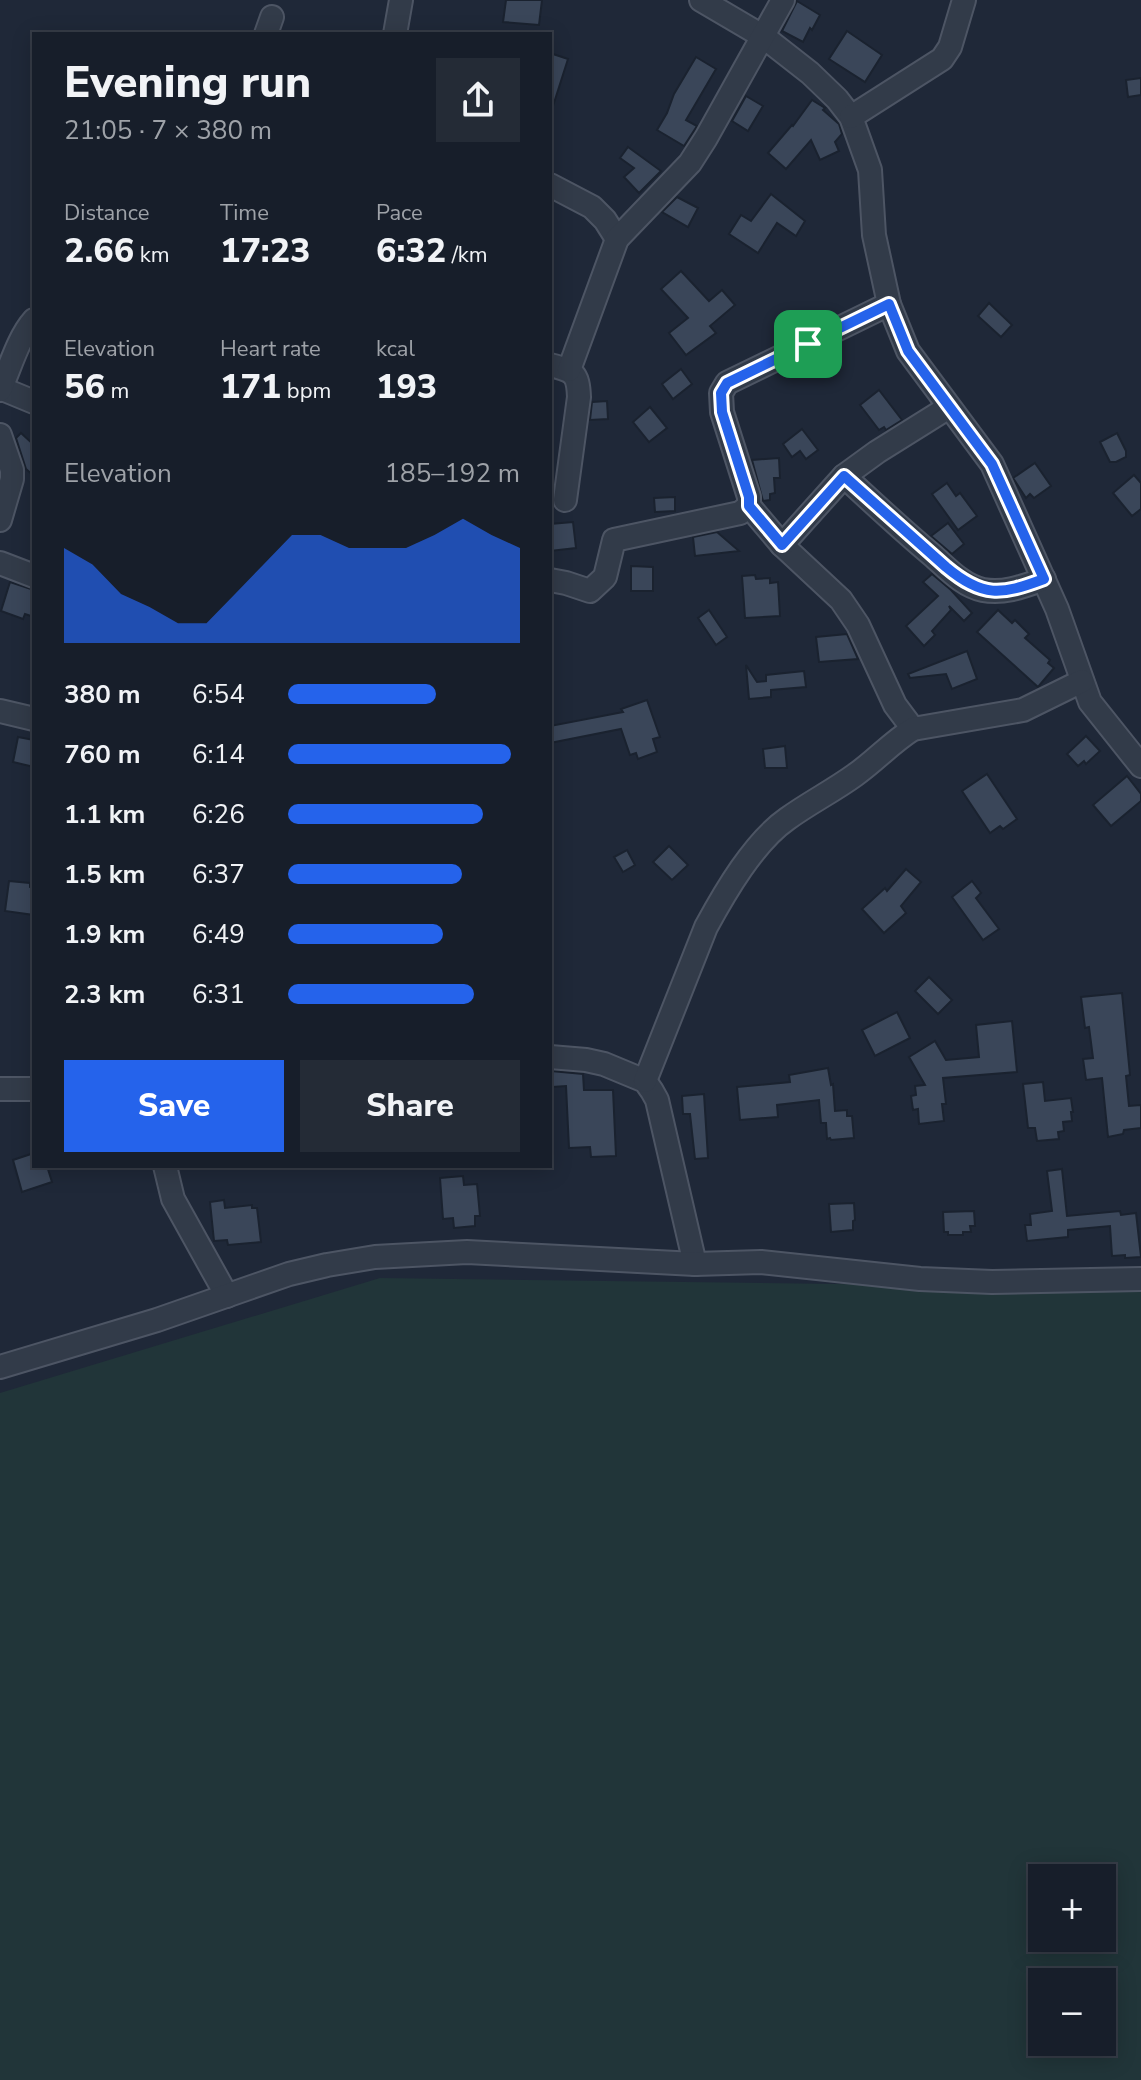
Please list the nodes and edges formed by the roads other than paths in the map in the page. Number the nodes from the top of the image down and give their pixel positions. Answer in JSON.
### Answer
{"nodes":[{"id":1,"x":401,"y":0,"type":"edge"},
{"id":2,"x":701,"y":0,"type":"edge"},
{"id":3,"x":783,"y":0,"type":"edge"},
{"id":4,"x":964,"y":0,"type":"edge"},
{"id":5,"x":395,"y":32,"type":"edge"},
{"id":6,"x":764,"y":37,"type":"junction"},
{"id":7,"x":851,"y":117,"type":"junction"},
{"id":8,"x":552,"y":186,"type":"edge"},
{"id":9,"x":617,"y":239,"type":"junction"},
{"id":10,"x":889,"y":304,"type":"junction"},
{"id":11,"x":32,"y":323,"type":"edge"},
{"id":12,"x":560,"y":368,"type":"edge"},
{"id":13,"x":0,"y":389,"type":"edge"},
{"id":14,"x":32,"y":401,"type":"edge"},
{"id":15,"x":949,"y":407,"type":"junction"},
{"id":16,"x":0,"y":435,"type":"edge"},
{"id":17,"x":844,"y":476,"type":"junction"},
{"id":18,"x":565,"y":500,"type":"dead end"},
{"id":19,"x":749,"y":506,"type":"junction"},
{"id":20,"x":0,"y":520,"type":"edge"},
{"id":21,"x":782,"y":545,"type":"junction"},
{"id":22,"x":0,"y":563,"type":"edge"},
{"id":23,"x":32,"y":575,"type":"edge"},
{"id":24,"x":1044,"y":579,"type":"junction"},
{"id":25,"x":552,"y":580,"type":"edge"},
{"id":26,"x":1082,"y":681,"type":"junction"},
{"id":27,"x":0,"y":711,"type":"edge"},
{"id":28,"x":32,"y":719,"type":"edge"},
{"id":29,"x":913,"y":729,"type":"junction"},
{"id":30,"x":1141,"y":766,"type":"edge"},
{"id":31,"x":552,"y":1057,"type":"edge"},
{"id":32,"x":645,"y":1081,"type":"junction"},
{"id":33,"x":0,"y":1089,"type":"edge"},
{"id":34,"x":32,"y":1089,"type":"edge"},
{"id":35,"x":165,"y":1168,"type":"edge"},
{"id":36,"x":695,"y":1264,"type":"junction"},
{"id":37,"x":1141,"y":1279,"type":"edge"},
{"id":38,"x":227,"y":1296,"type":"junction"},
{"id":39,"x":0,"y":1367,"type":"edge"}],
"edges":[{"from":1,"to":5,"type":"street"},
{"from":2,"to":6,"type":"street"},
{"from":3,"to":6,"type":"street"},
{"from":4,"to":7,"type":"street"},
{"from":6,"to":7,"type":"street"},
{"from":6,"to":9,"type":"street"},
{"from":7,"to":10,"type":"street"},
{"from":8,"to":9,"type":"street"},
{"from":9,"to":12,"type":"street"},
{"from":10,"to":15,"type":"street"},
{"from":10,"to":19,"type":"street"},
{"from":11,"to":13,"type":"street"},
{"from":12,"to":18,"type":"street"},
{"from":13,"to":14,"type":"street"},
{"from":15,"to":17,"type":"street"},
{"from":15,"to":24,"type":"street"},
{"from":16,"to":20,"type":"street"},
{"from":17,"to":21,"type":"street"},
{"from":17,"to":24,"type":"street"},
{"from":19,"to":21,"type":"street"},
{"from":19,"to":25,"type":"street"},
{"from":21,"to":29,"type":"street"},
{"from":22,"to":23,"type":"street"},
{"from":24,"to":26,"type":"street"},
{"from":26,"to":29,"type":"street"},
{"from":26,"to":30,"type":"street"},
{"from":27,"to":28,"type":"street"},
{"from":29,"to":32,"type":"street"},
{"from":31,"to":32,"type":"street"},
{"from":32,"to":36,"type":"street"},
{"from":33,"to":34,"type":"street"},
{"from":35,"to":38,"type":"street"},
{"from":36,"to":37,"type":"street"},
{"from":36,"to":38,"type":"street"},
{"from":38,"to":39,"type":"street"}]}
